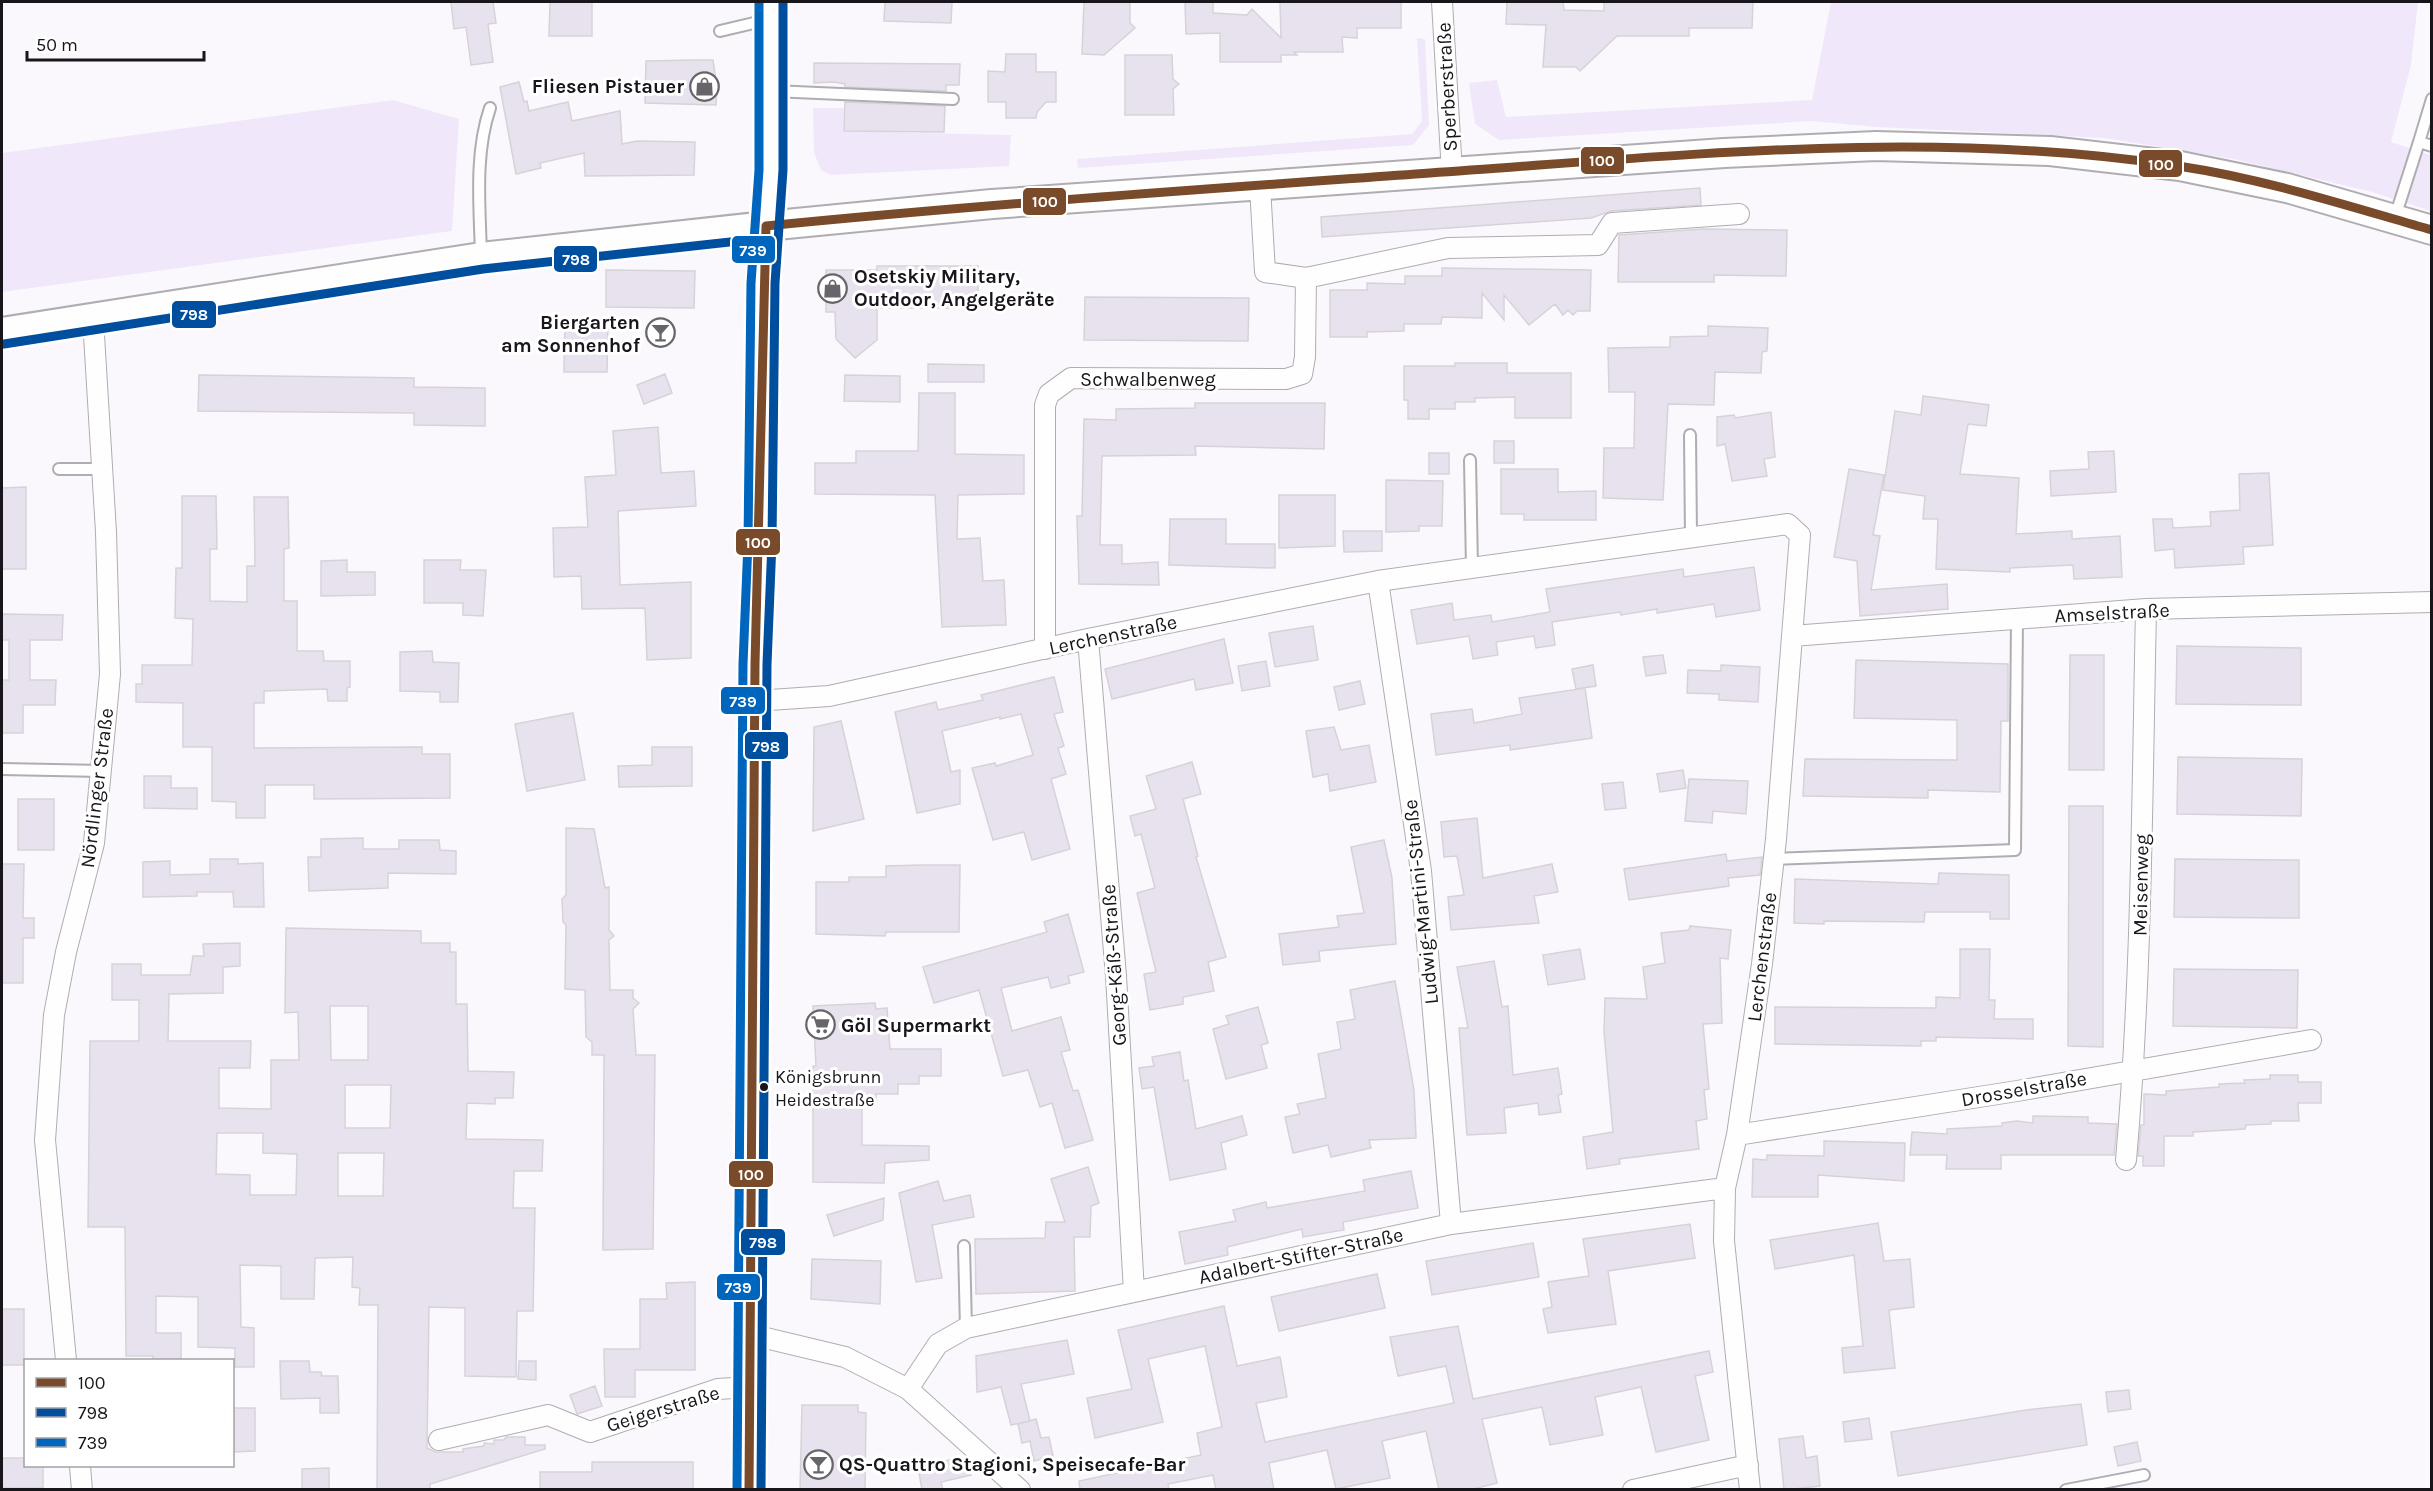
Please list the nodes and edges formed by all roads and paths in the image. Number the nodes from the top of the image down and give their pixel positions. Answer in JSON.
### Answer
{"nodes":[{"id":1,"x":1442,"y":2,"type":"edge"},
{"id":2,"x":771,"y":10,"type":"edge"},
{"id":3,"x":720,"y":31,"type":"dead end"},
{"id":4,"x":770,"y":91,"type":"junction"},
{"id":5,"x":953,"y":99,"type":"dead end"},
{"id":6,"x":2432,"y":99,"type":"edge"},
{"id":7,"x":490,"y":108,"type":"dead end"},
{"id":8,"x":2420,"y":142,"type":"junction"},
{"id":9,"x":2432,"y":146,"type":"edge"},
{"id":10,"x":1452,"y":173,"type":"junction"},
{"id":11,"x":1260,"y":187,"type":"junction"},
{"id":12,"x":1739,"y":213,"type":"dead end"},
{"id":13,"x":2395,"y":218,"type":"junction"},
{"id":14,"x":766,"y":226,"type":"junction"},
{"id":15,"x":2432,"y":230,"type":"edge"},
{"id":16,"x":481,"y":257,"type":"junction"},
{"id":17,"x":1306,"y":278,"type":"junction"},
{"id":18,"x":93,"y":319,"type":"junction"},
{"id":19,"x":2,"y":332,"type":"edge"},
{"id":20,"x":1690,"y":435,"type":"dead end"},
{"id":21,"x":1470,"y":460,"type":"dead end"},
{"id":22,"x":58,"y":469,"type":"dead end"},
{"id":23,"x":102,"y":469,"type":"junction"},
{"id":24,"x":1691,"y":537,"type":"junction"},
{"id":25,"x":1472,"y":568,"type":"junction"},
{"id":26,"x":1378,"y":582,"type":"junction"},
{"id":27,"x":2432,"y":602,"type":"edge"},
{"id":28,"x":2146,"y":609,"type":"junction"},
{"id":29,"x":2017,"y":619,"type":"junction"},
{"id":30,"x":1792,"y":636,"type":"junction"},
{"id":31,"x":1088,"y":639,"type":"junction"},
{"id":32,"x":1045,"y":648,"type":"junction"},
{"id":33,"x":754,"y":701,"type":"junction"},
{"id":34,"x":2,"y":769,"type":"edge"},
{"id":35,"x":103,"y":771,"type":"junction"},
{"id":36,"x":1774,"y":859,"type":"junction"},
{"id":37,"x":2311,"y":1040,"type":"dead end"},
{"id":38,"x":2134,"y":1069,"type":"junction"},
{"id":39,"x":1737,"y":1135,"type":"junction"},
{"id":40,"x":2126,"y":1160,"type":"dead end"},
{"id":41,"x":1725,"y":1188,"type":"junction"},
{"id":42,"x":1451,"y":1224,"type":"junction"},
{"id":43,"x":964,"y":1246,"type":"dead end"},
{"id":44,"x":1134,"y":1292,"type":"junction"},
{"id":45,"x":966,"y":1328,"type":"junction"},
{"id":46,"x":749,"y":1334,"type":"junction"},
{"id":47,"x":66,"y":1359,"type":"edge"},
{"id":48,"x":748,"y":1387,"type":"junction"},
{"id":49,"x":908,"y":1389,"type":"junction"},
{"id":50,"x":439,"y":1440,"type":"dead end"},
{"id":51,"x":1749,"y":1465,"type":"junction"},
{"id":52,"x":80,"y":1467,"type":"edge"},
{"id":53,"x":2144,"y":1475,"type":"dead end"},
{"id":54,"x":82,"y":1490,"type":"edge"},
{"id":55,"x":749,"y":1490,"type":"edge"},
{"id":56,"x":1020,"y":1490,"type":"edge"},
{"id":57,"x":1633,"y":1490,"type":"edge"},
{"id":58,"x":1750,"y":1490,"type":"edge"},
{"id":59,"x":2066,"y":1490,"type":"edge"}],
"edges":[{"from":1,"to":10,"type":"street","name":"Sperberstraße"},
{"from":2,"to":3,"type":"lane"},
{"from":2,"to":4,"type":"street"},
{"from":4,"to":5,"type":"lane"},
{"from":4,"to":14,"type":"street"},
{"from":6,"to":8,"type":"lane"},
{"from":7,"to":16,"type":"lane"},
{"from":8,"to":9,"type":"lane"},
{"from":8,"to":13,"type":"lane"},
{"from":10,"to":11,"type":"street"},
{"from":10,"to":13,"type":"street"},
{"from":11,"to":14,"type":"street"},
{"from":11,"to":17,"type":"street"},
{"from":12,"to":17,"type":"street"},
{"from":13,"to":15,"type":"street"},
{"from":14,"to":16,"type":"street"},
{"from":14,"to":33,"type":"street"},
{"from":16,"to":18,"type":"street"},
{"from":17,"to":32,"type":"street","name":"Schwalbenweg"},
{"from":18,"to":19,"type":"street"},
{"from":18,"to":23,"type":"street","name":"Nördlinger Straße"},
{"from":20,"to":24,"type":"lane"},
{"from":21,"to":25,"type":"lane"},
{"from":22,"to":23,"type":"lane"},
{"from":23,"to":35,"type":"street","name":"Nördlinger Straße"},
{"from":24,"to":25,"type":"street","name":"Lerchenstraße"},
{"from":24,"to":30,"type":"street","name":"Lerchenstraße"},
{"from":25,"to":26,"type":"street","name":"Lerchenstraße"},
{"from":26,"to":31,"type":"street","name":"Lerchenstraße"},
{"from":26,"to":42,"type":"street","name":"Ludwig-Martini-Straße"},
{"from":27,"to":28,"type":"street","name":"Amselstraße"},
{"from":28,"to":29,"type":"street","name":"Amselstraße"},
{"from":28,"to":38,"type":"street","name":"Meisenweg"},
{"from":29,"to":30,"type":"street","name":"Amselstraße"},
{"from":29,"to":36,"type":"lane"},
{"from":30,"to":36,"type":"street","name":"Lerchenstraße"},
{"from":31,"to":32,"type":"street","name":"Lerchenstraße"},
{"from":31,"to":44,"type":"street","name":"Georg-Käß-Straße"},
{"from":32,"to":33,"type":"street","name":"Lerchenstraße"},
{"from":33,"to":46,"type":"street"},
{"from":34,"to":35,"type":"lane"},
{"from":35,"to":47,"type":"street","name":"Nördlinger Straße"},
{"from":36,"to":39,"type":"street","name":"Lerchenstraße"},
{"from":37,"to":38,"type":"street","name":"Drosselstraße"},
{"from":38,"to":39,"type":"street","name":"Drosselstraße"},
{"from":38,"to":40,"type":"street","name":"Meisenweg"},
{"from":39,"to":41,"type":"street","name":"Lerchenstraße"},
{"from":41,"to":42,"type":"street","name":"Adalbert-Stifter-Straße"},
{"from":41,"to":51,"type":"street","name":"Lerchenstraße"},
{"from":42,"to":44,"type":"street","name":"Adalbert-Stifter-Straße"},
{"from":43,"to":45,"type":"lane"},
{"from":44,"to":45,"type":"street","name":"Adalbert-Stifter-Straße"},
{"from":45,"to":49,"type":"street","name":"Adalbert-Stifter-Straße"},
{"from":46,"to":48,"type":"street"},
{"from":46,"to":49,"type":"street"},
{"from":48,"to":50,"type":"street","name":"Geigerstraße"},
{"from":48,"to":55,"type":"street"},
{"from":49,"to":56,"type":"street"},
{"from":51,"to":57,"type":"street"},
{"from":51,"to":58,"type":"street","name":"Lerchenstraße"},
{"from":52,"to":54,"type":"street"},
{"from":53,"to":59,"type":"lane"}]}
